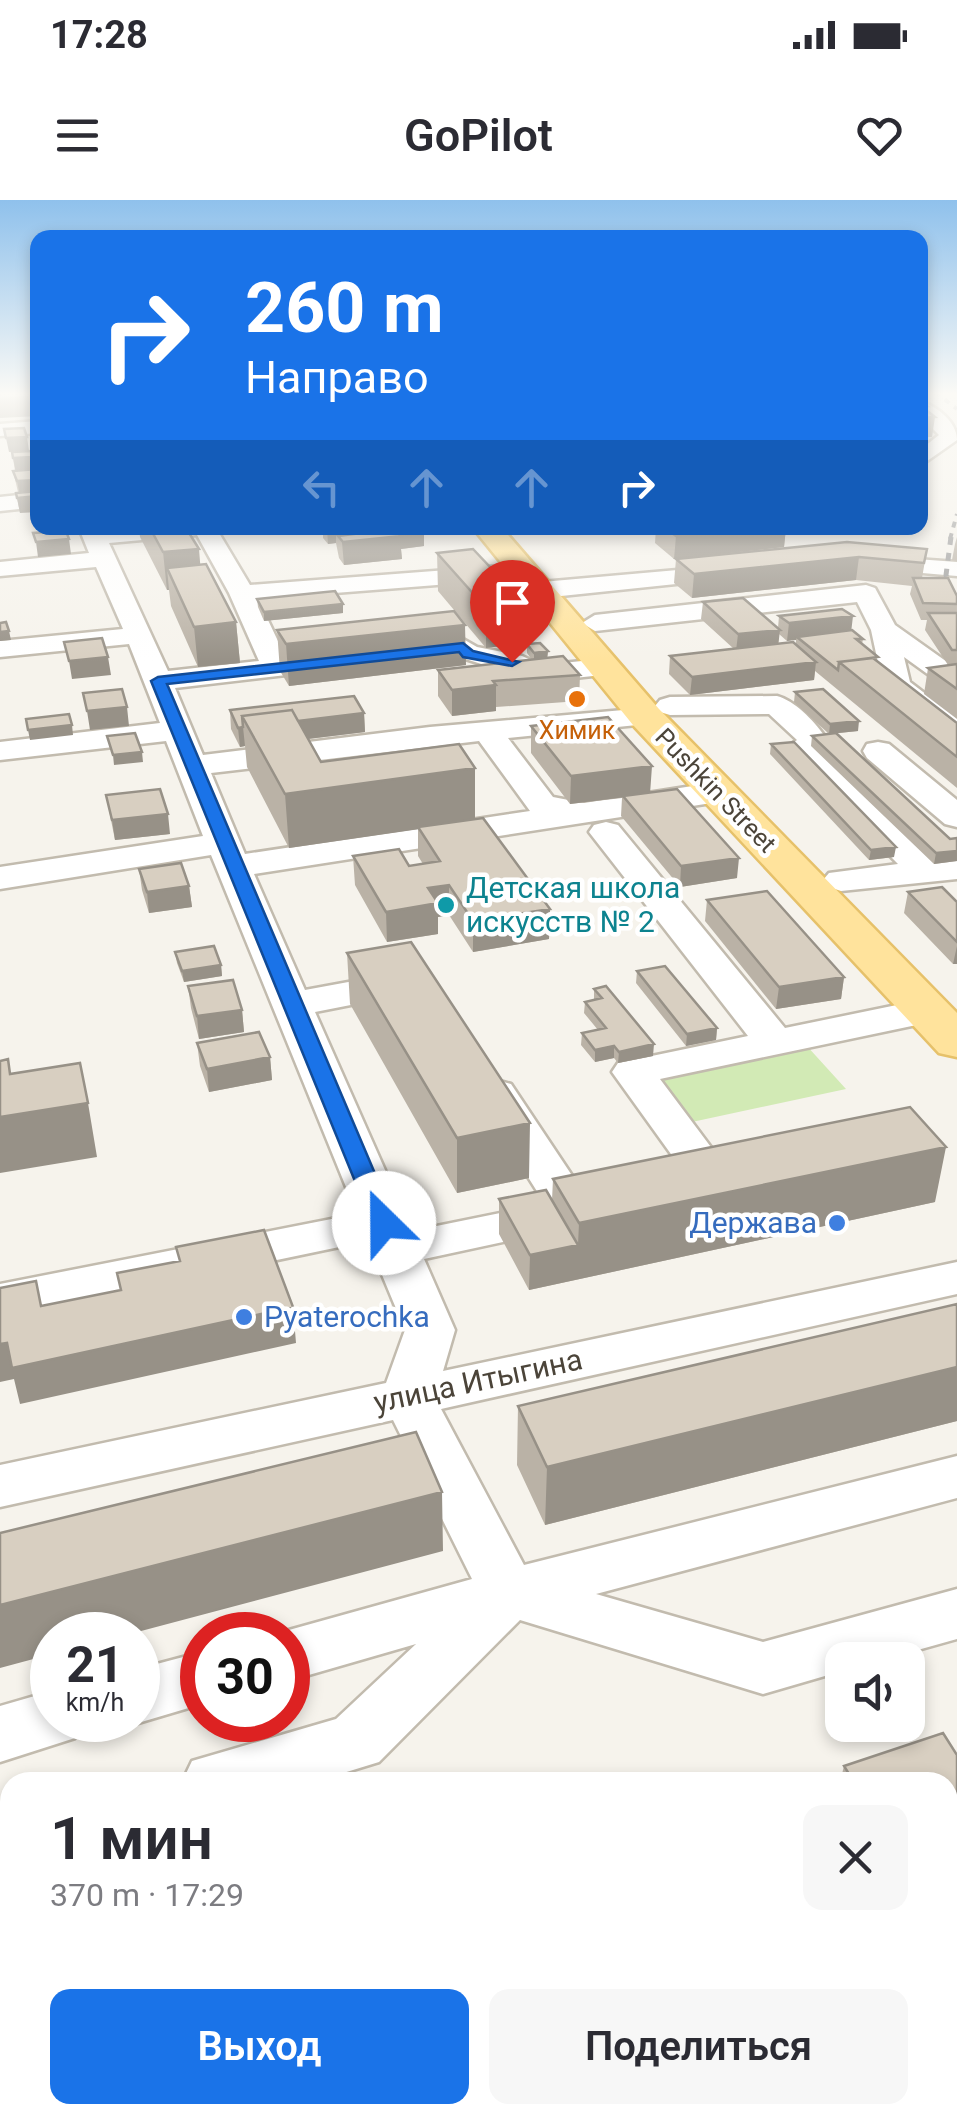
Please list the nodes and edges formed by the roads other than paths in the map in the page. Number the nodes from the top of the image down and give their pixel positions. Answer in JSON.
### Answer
{"nodes":[{"id":1,"x":30,"y":501,"type":"edge"},
{"id":2,"x":0,"y":504,"type":"edge"},
{"id":3,"x":146,"y":535,"type":"edge"},
{"id":4,"x":209,"y":535,"type":"edge"},
{"id":5,"x":494,"y":535,"type":"edge"},
{"id":6,"x":521,"y":535,"type":"edge"},
{"id":7,"x":95,"y":541,"type":"edge"},
{"id":8,"x":720,"y":560,"type":"edge"},
{"id":9,"x":844,"y":561,"type":"edge"},
{"id":10,"x":0,"y":569,"type":"edge"},
{"id":11,"x":764,"y":569,"type":"edge"},
{"id":12,"x":957,"y":569,"type":"edge"},
{"id":13,"x":411,"y":582,"type":"junction"},
{"id":14,"x":545,"y":583,"type":"junction"},
{"id":15,"x":626,"y":583,"type":"junction"},
{"id":16,"x":242,"y":593,"type":"junction"},
{"id":17,"x":595,"y":623,"type":"junction"},
{"id":18,"x":884,"y":630,"type":"junction"},
{"id":19,"x":140,"y":635,"type":"junction"},
{"id":20,"x":463,"y":647,"type":"junction"},
{"id":21,"x":0,"y":649,"type":"edge"},
{"id":22,"x":602,"y":667,"type":"junction"},
{"id":23,"x":276,"y":668,"type":"junction"},
{"id":24,"x":158,"y":681,"type":"junction"},
{"id":25,"x":957,"y":682,"type":"edge"},
{"id":26,"x":658,"y":711,"type":"junction"},
{"id":27,"x":179,"y":730,"type":"junction"},
{"id":28,"x":957,"y":732,"type":"edge"},
{"id":29,"x":488,"y":733,"type":"junction"},
{"id":30,"x":387,"y":742,"type":"junction"},
{"id":31,"x":878,"y":750,"type":"dead end"},
{"id":32,"x":0,"y":751,"type":"edge"},
{"id":33,"x":194,"y":766,"type":"junction"},
{"id":34,"x":406,"y":768,"type":"edge"},
{"id":35,"x":718,"y":792,"type":"junction"},
{"id":36,"x":957,"y":817,"type":"edge"},
{"id":37,"x":592,"y":822,"type":"junction"},
{"id":38,"x":230,"y":855,"type":"junction"},
{"id":39,"x":941,"y":871,"type":"edge"},
{"id":40,"x":0,"y":878,"type":"edge"},
{"id":41,"x":841,"y":880,"type":"junction"},
{"id":42,"x":293,"y":1004,"type":"junction"},
{"id":43,"x":941,"y":1007,"type":"edge"},
{"id":44,"x":444,"y":1014,"type":"edge"},
{"id":45,"x":957,"y":1042,"type":"edge"},
{"id":46,"x":776,"y":1044,"type":"junction"},
{"id":47,"x":477,"y":1064,"type":"edge"},
{"id":48,"x":668,"y":1202,"type":"edge"},
{"id":49,"x":390,"y":1237,"type":"junction"},
{"id":50,"x":957,"y":1278,"type":"edge"},
{"id":51,"x":0,"y":1301,"type":"edge"},
{"id":52,"x":408,"y":1397,"type":"junction"},
{"id":53,"x":957,"y":1477,"type":"edge"},
{"id":54,"x":0,"y":1486,"type":"edge"},
{"id":55,"x":510,"y":1594,"type":"junction"},
{"id":56,"x":957,"y":1614,"type":"edge"},
{"id":57,"x":310,"y":1648,"type":"edge"},
{"id":58,"x":30,"y":1725,"type":"edge"},
{"id":59,"x":0,"y":1734,"type":"edge"},
{"id":60,"x":250,"y":1772,"type":"edge"}],
"edges":[{"from":1,"to":2,"type":"street"},
{"from":3,"to":7,"type":"street"},
{"from":4,"to":16,"type":"street"},
{"from":5,"to":14,"type":"main road","name":"Pushkin Street"},
{"from":6,"to":14,"type":"main road","name":"Pushkin Street"},
{"from":7,"to":10,"type":"street"},
{"from":7,"to":19,"type":"street"},
{"from":8,"to":15,"type":"street"},
{"from":9,"to":12,"type":"street"},
{"from":11,"to":15,"type":"street"},
{"from":13,"to":14,"type":"street"},
{"from":13,"to":16,"type":"street"},
{"from":13,"to":20,"type":"street"},
{"from":14,"to":15,"type":"street"},
{"from":14,"to":17,"type":"main road","name":"Pushkin Street"},
{"from":14,"to":22,"type":"main road","name":"Pushkin Street"},
{"from":16,"to":23,"type":"street"},
{"from":17,"to":18,"type":"street"},
{"from":17,"to":26,"type":"main road","name":"Pushkin Street"},
{"from":18,"to":25,"type":"street"},
{"from":18,"to":28,"type":"street"},
{"from":19,"to":21,"type":"street"},
{"from":19,"to":24,"type":"street"},
{"from":20,"to":22,"type":"street"},
{"from":20,"to":23,"type":"street"},
{"from":22,"to":26,"type":"main road","name":"Pushkin Street"},
{"from":23,"to":24,"type":"street"},
{"from":24,"to":27,"type":"street"},
{"from":26,"to":29,"type":"street"},
{"from":26,"to":35,"type":"main road","name":"Pushkin Street"},
{"from":26,"to":39,"type":"street"},
{"from":26,"to":41,"type":"main road","name":"Pushkin Street"},
{"from":27,"to":32,"type":"street"},
{"from":27,"to":33,"type":"street"},
{"from":29,"to":30,"type":"street"},
{"from":29,"to":37,"type":"street"},
{"from":30,"to":33,"type":"street"},
{"from":30,"to":34,"type":"street"},
{"from":31,"to":36,"type":"street"},
{"from":33,"to":38,"type":"street"},
{"from":35,"to":37,"type":"street"},
{"from":35,"to":43,"type":"main road","name":"Pushkin Street"},
{"from":37,"to":38,"type":"street"},
{"from":37,"to":46,"type":"street"},
{"from":38,"to":40,"type":"street"},
{"from":38,"to":42,"type":"street"},
{"from":39,"to":41,"type":"street"},
{"from":41,"to":43,"type":"main road","name":"Pushkin Street"},
{"from":42,"to":44,"type":"street"},
{"from":42,"to":49,"type":"street"},
{"from":43,"to":45,"type":"main road","name":"Pushkin Street"},
{"from":43,"to":46,"type":"street"},
{"from":46,"to":48,"type":"street"},
{"from":47,"to":49,"type":"street"},
{"from":49,"to":51,"type":"street"},
{"from":49,"to":52,"type":"street"},
{"from":50,"to":52,"type":"street","name":"улица Итыгина"},
{"from":52,"to":54,"type":"street","name":"улица Итыгина"},
{"from":52,"to":55,"type":"street"},
{"from":53,"to":55,"type":"street"},
{"from":55,"to":56,"type":"street"},
{"from":55,"to":57,"type":"street"},
{"from":55,"to":60,"type":"street"},
{"from":58,"to":59,"type":"street"}]}
